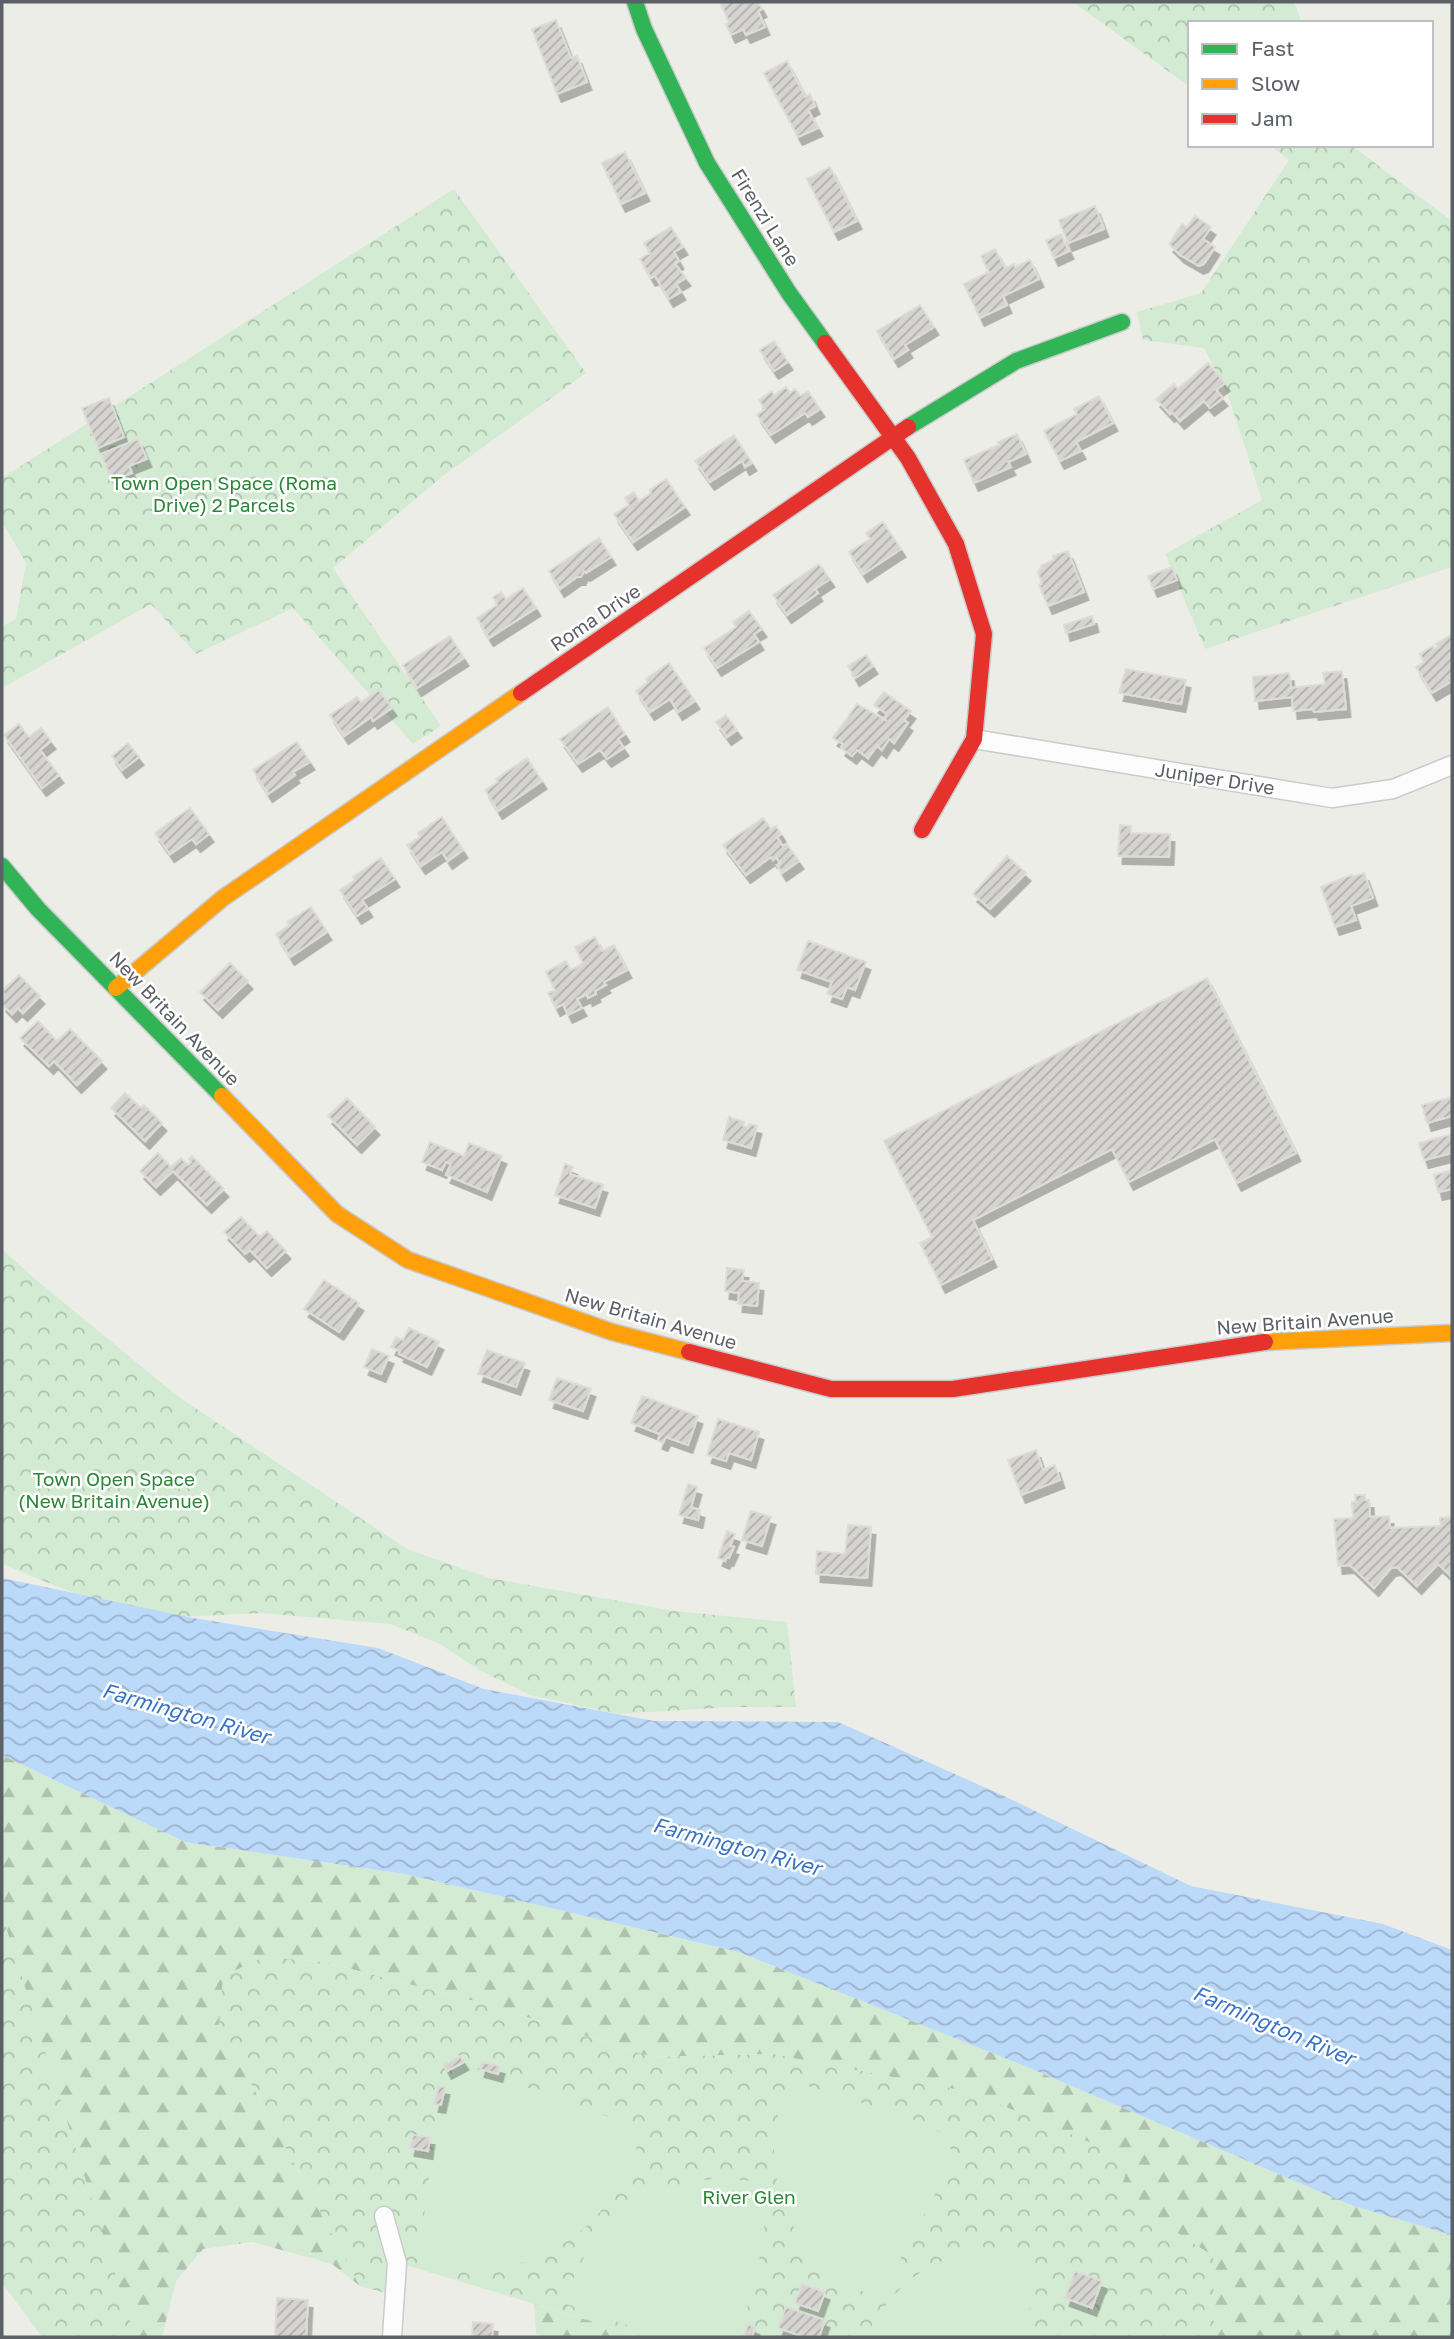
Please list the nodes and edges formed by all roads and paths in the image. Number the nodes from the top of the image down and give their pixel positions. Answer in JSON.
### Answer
{"nodes":[{"id":1,"x":635,"y":2,"type":"edge"},
{"id":2,"x":1122,"y":322,"type":"dead end"},
{"id":3,"x":894,"y":437,"type":"junction"},
{"id":4,"x":974,"y":739,"type":"junction"},
{"id":5,"x":1452,"y":765,"type":"edge"},
{"id":6,"x":922,"y":830,"type":"dead end"},
{"id":7,"x":2,"y":866,"type":"edge"},
{"id":8,"x":116,"y":988,"type":"junction"},
{"id":9,"x":1452,"y":1333,"type":"edge"},
{"id":10,"x":384,"y":2216,"type":"dead end"},
{"id":11,"x":392,"y":2337,"type":"edge"}],
"edges":[{"from":1,"to":3,"type":"street","name":"Firenzi Lane"},
{"from":2,"to":3,"type":"street","name":"Roma Drive"},
{"from":3,"to":4,"type":"street","name":"Firenzi Lane"},
{"from":3,"to":8,"type":"street","name":"Roma Drive"},
{"from":4,"to":5,"type":"street","name":"Juniper Drive"},
{"from":4,"to":6,"type":"street"},
{"from":7,"to":8,"type":"street","name":"New Britain Avenue"},
{"from":8,"to":9,"type":"street","name":"New Britain Avenue"},
{"from":10,"to":11,"type":"street"}]}
